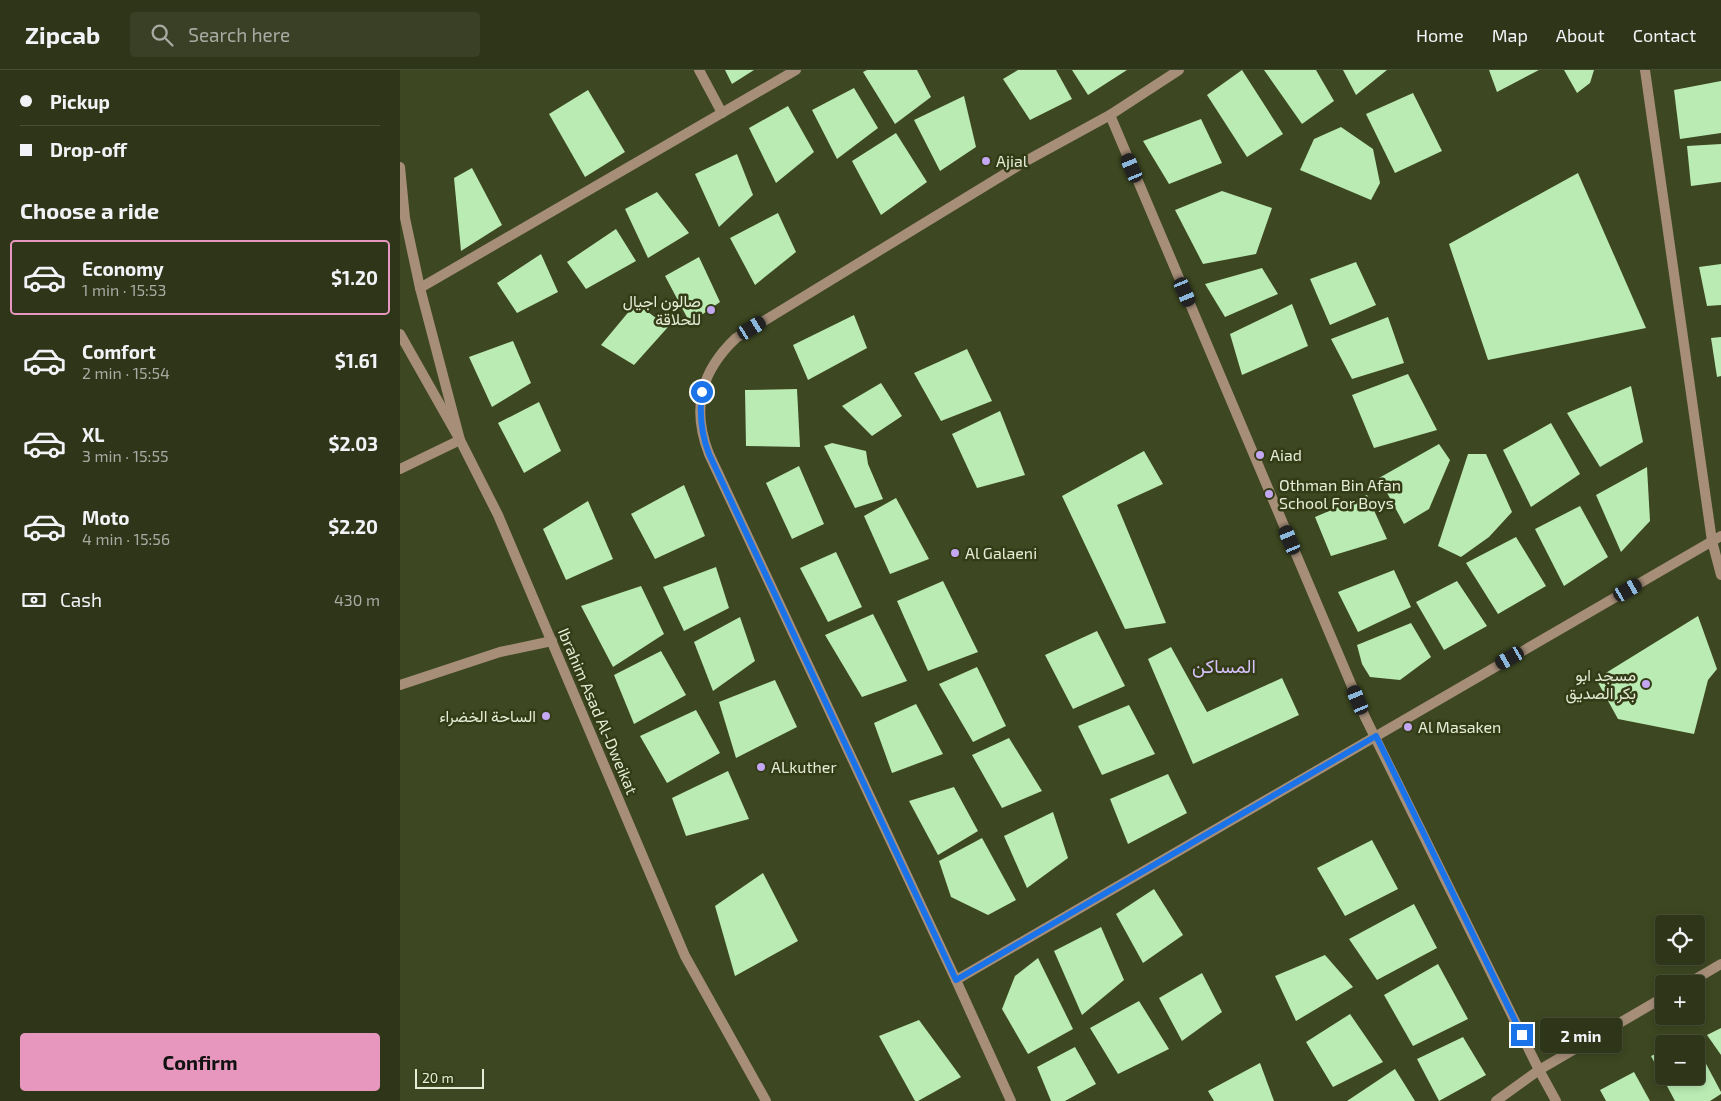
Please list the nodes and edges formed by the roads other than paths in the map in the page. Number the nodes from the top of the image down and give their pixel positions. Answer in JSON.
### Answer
{"nodes":[{"id":1,"x":698,"y":70,"type":"edge"},
{"id":2,"x":796,"y":70,"type":"edge"},
{"id":3,"x":1179,"y":70,"type":"edge"},
{"id":4,"x":1645,"y":70,"type":"edge"},
{"id":5,"x":722,"y":113,"type":"junction"},
{"id":6,"x":1110,"y":115,"type":"junction"},
{"id":7,"x":400,"y":167,"type":"edge"},
{"id":8,"x":420,"y":288,"type":"junction"},
{"id":9,"x":400,"y":334,"type":"edge"},
{"id":10,"x":460,"y":440,"type":"junction"},
{"id":11,"x":400,"y":470,"type":"edge"},
{"id":12,"x":1716,"y":539,"type":"edge"},
{"id":13,"x":1721,"y":575,"type":"edge"},
{"id":14,"x":552,"y":641,"type":"junction"},
{"id":15,"x":400,"y":685,"type":"edge"},
{"id":16,"x":1376,"y":736,"type":"junction"},
{"id":17,"x":1721,"y":964,"type":"edge"},
{"id":18,"x":1702,"y":975,"type":"edge"},
{"id":19,"x":956,"y":980,"type":"junction"},
{"id":20,"x":1655,"y":1002,"type":"edge"},
{"id":21,"x":1539,"y":1070,"type":"junction"},
{"id":22,"x":766,"y":1101,"type":"edge"},
{"id":23,"x":1011,"y":1101,"type":"edge"},
{"id":24,"x":1496,"y":1101,"type":"edge"},
{"id":25,"x":1556,"y":1101,"type":"edge"}],
"edges":[{"from":1,"to":5,"type":"street"},
{"from":2,"to":5,"type":"street"},
{"from":3,"to":6,"type":"street"},
{"from":4,"to":12,"type":"street"},
{"from":5,"to":8,"type":"street"},
{"from":6,"to":16,"type":"street"},
{"from":6,"to":19,"type":"street"},
{"from":7,"to":8,"type":"street"},
{"from":8,"to":10,"type":"street"},
{"from":9,"to":10,"type":"street","name":"Ibrahim Asad Al-Dweikat"},
{"from":10,"to":11,"type":"street"},
{"from":10,"to":14,"type":"street","name":"Ibrahim Asad Al-Dweikat"},
{"from":12,"to":13,"type":"street"},
{"from":12,"to":16,"type":"street"},
{"from":14,"to":15,"type":"street"},
{"from":14,"to":22,"type":"street","name":"Ibrahim Asad Al-Dweikat"},
{"from":16,"to":19,"type":"street"},
{"from":16,"to":21,"type":"street"},
{"from":17,"to":18,"type":"street"},
{"from":19,"to":23,"type":"street"},
{"from":20,"to":21,"type":"street"},
{"from":21,"to":24,"type":"street"},
{"from":21,"to":25,"type":"street"}]}
